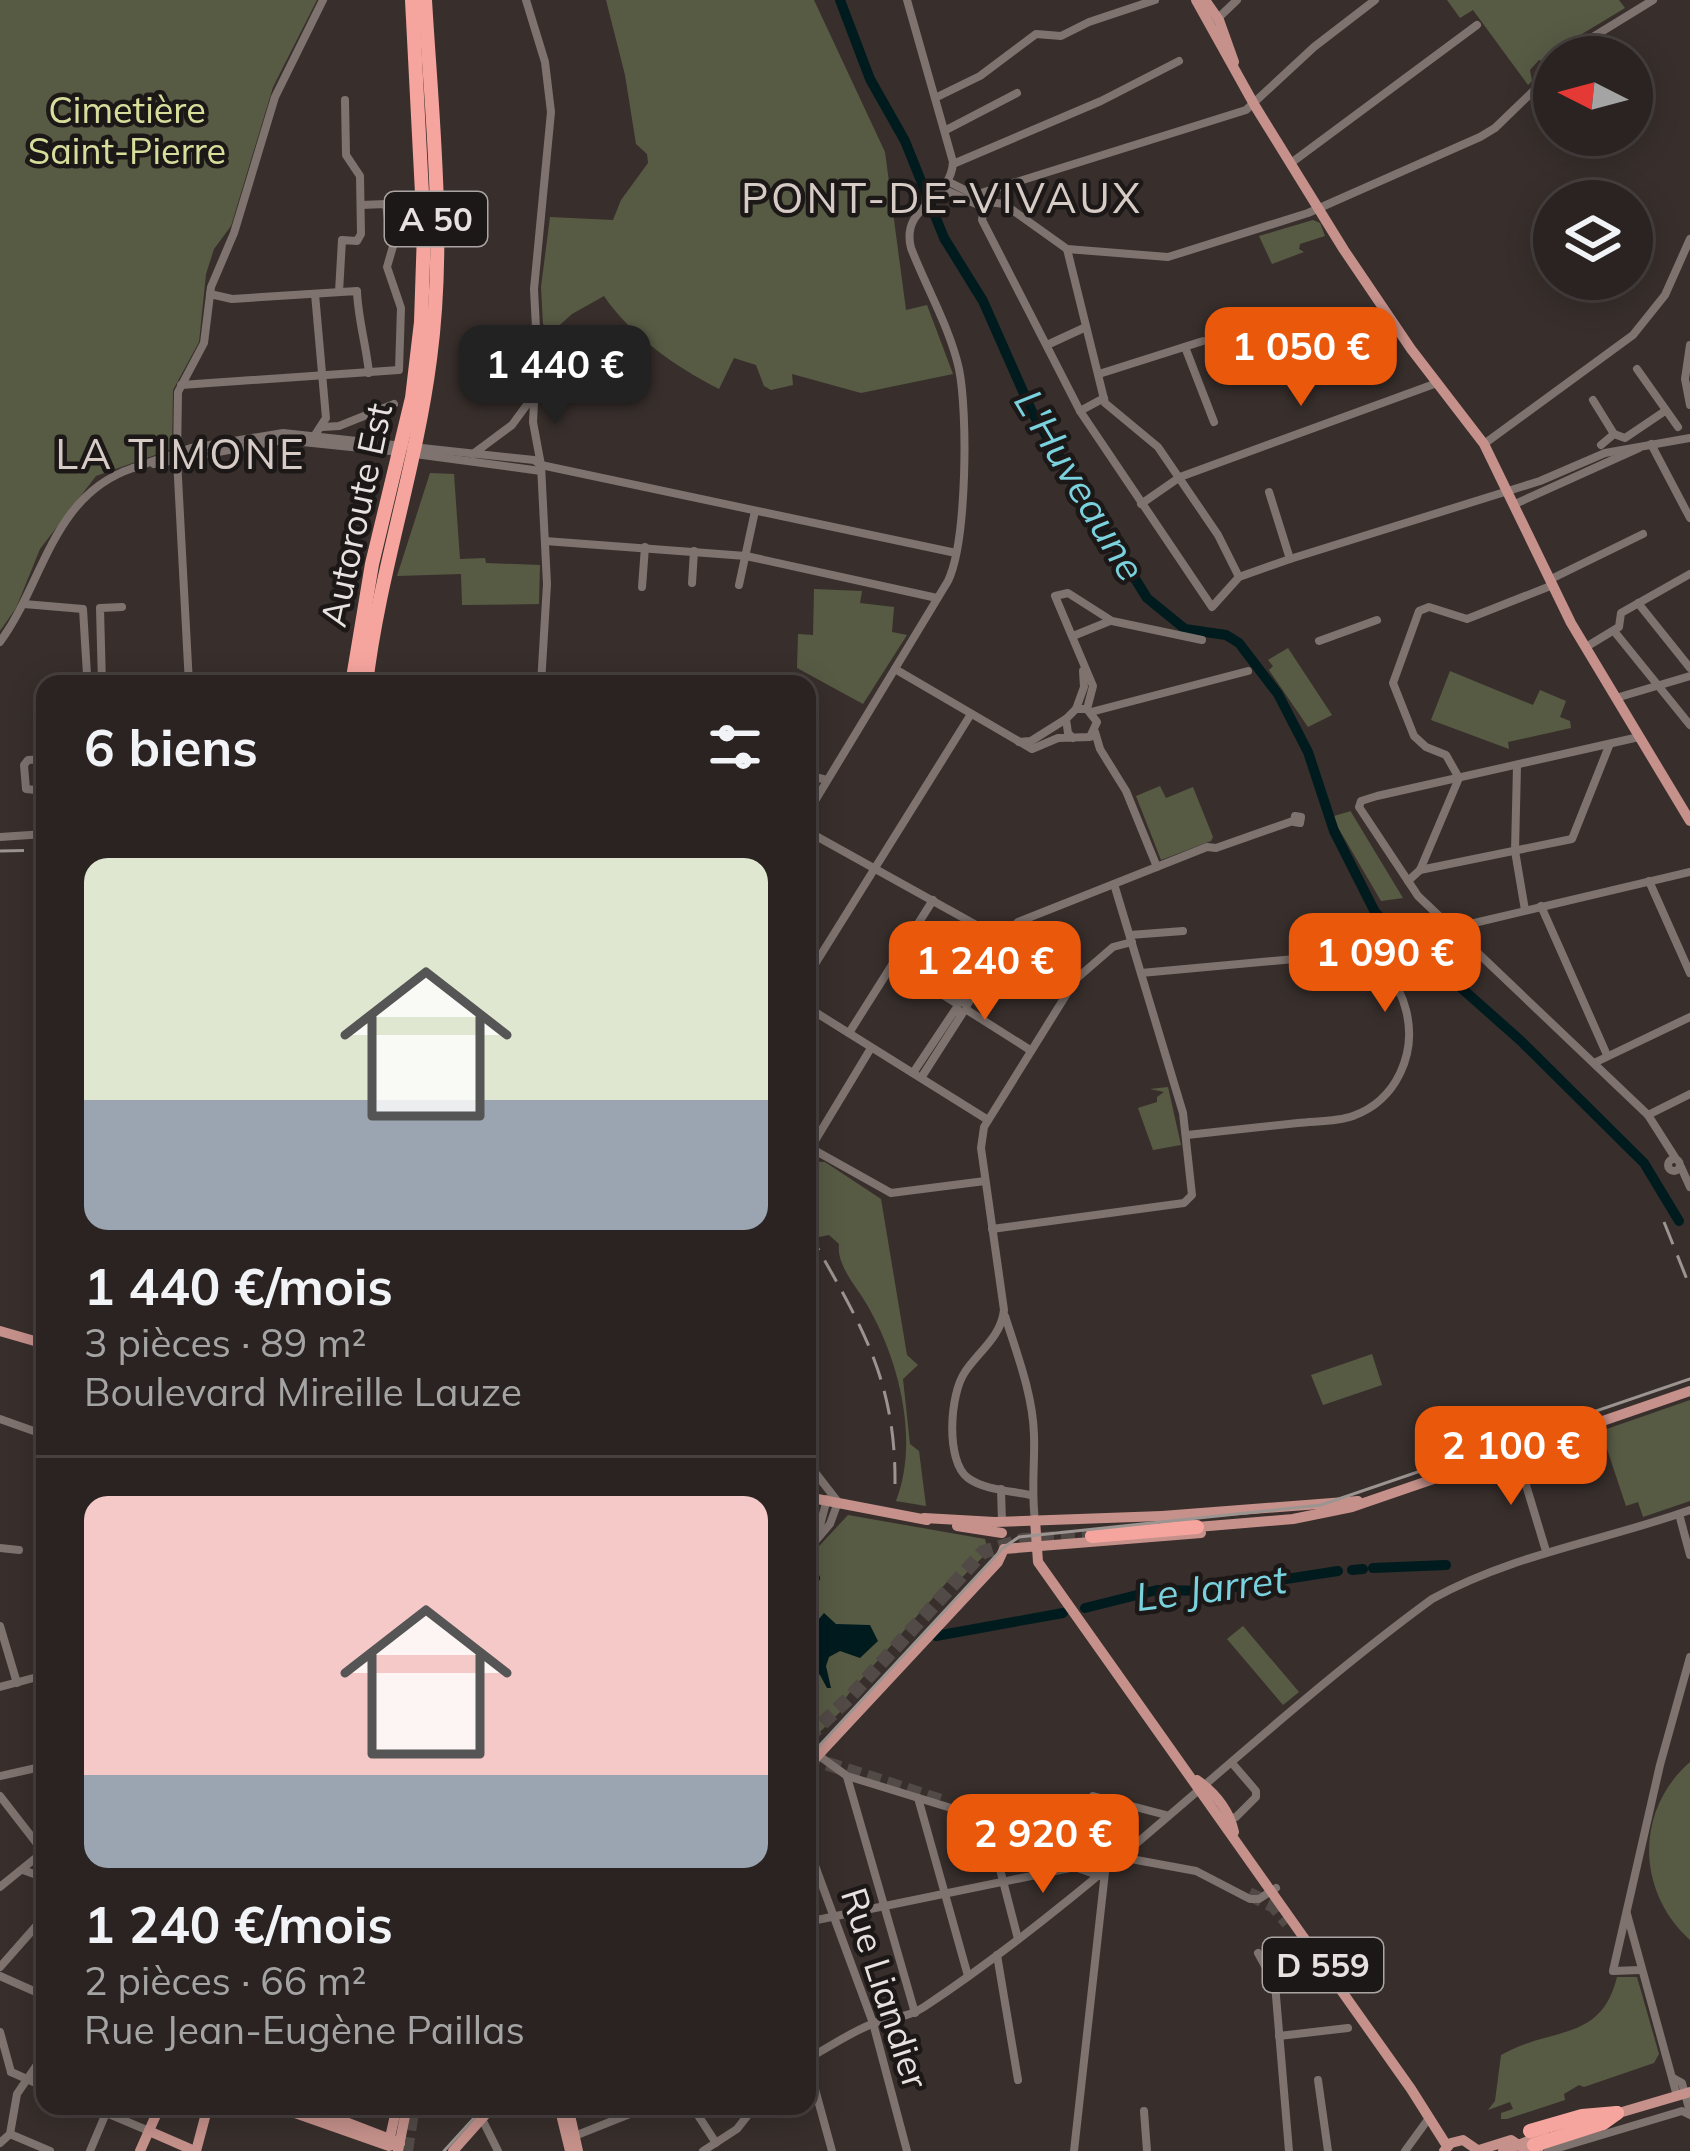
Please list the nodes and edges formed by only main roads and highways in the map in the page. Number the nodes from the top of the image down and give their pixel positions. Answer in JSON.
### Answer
{"nodes":[{"id":1,"x":412,"y":0,"type":"edge"},
{"id":2,"x":425,"y":0,"type":"edge"},
{"id":3,"x":1209,"y":9,"type":"edge"},
{"id":4,"x":411,"y":436,"type":"junction"},
{"id":5,"x":402,"y":472,"type":"junction"},
{"id":6,"x":354,"y":675,"type":"edge"},
{"id":7,"x":367,"y":675,"type":"edge"},
{"id":8,"x":1690,"y":821,"type":"edge"},
{"id":9,"x":0,"y":1331,"type":"edge"},
{"id":10,"x":36,"y":1340,"type":"edge"},
{"id":11,"x":1690,"y":1391,"type":"edge"},
{"id":12,"x":816,"y":1498,"type":"edge"},
{"id":13,"x":1373,"y":1501,"type":"junction"},
{"id":14,"x":1162,"y":1516,"type":"junction"},
{"id":15,"x":1035,"y":1520,"type":"junction"},
{"id":16,"x":1280,"y":1520,"type":"junction"},
{"id":17,"x":1197,"y":1527,"type":"junction"},
{"id":18,"x":1002,"y":1528,"type":"junction"},
{"id":19,"x":1092,"y":1536,"type":"tunnel mouth"},
{"id":20,"x":1038,"y":1547,"type":"junction"},
{"id":21,"x":1004,"y":1549,"type":"junction"},
{"id":22,"x":816,"y":1757,"type":"edge"},
{"id":23,"x":1203,"y":1792,"type":"junction"},
{"id":24,"x":1235,"y":1841,"type":"junction"},
{"id":25,"x":1684,"y":2094,"type":"edge"},
{"id":26,"x":1423,"y":2105,"type":"junction"},
{"id":27,"x":1617,"y":2114,"type":"joint"},
{"id":28,"x":156,"y":2115,"type":"edge"},
{"id":29,"x":205,"y":2115,"type":"edge"},
{"id":30,"x":302,"y":2115,"type":"edge"},
{"id":31,"x":325,"y":2115,"type":"edge"},
{"id":32,"x":396,"y":2115,"type":"edge"},
{"id":33,"x":404,"y":2115,"type":"edge"},
{"id":34,"x":484,"y":2115,"type":"edge"},
{"id":35,"x":568,"y":2115,"type":"edge"},
{"id":36,"x":569,"y":2115,"type":"edge"},
{"id":37,"x":149,"y":2131,"type":"junction"},
{"id":38,"x":1532,"y":2142,"type":"edge"},
{"id":39,"x":393,"y":2145,"type":"edge"},
{"id":40,"x":1449,"y":2146,"type":"edge"},
{"id":41,"x":1479,"y":2150,"type":"edge"},
{"id":42,"x":140,"y":2151,"type":"edge"},
{"id":43,"x":195,"y":2151,"type":"edge"},
{"id":44,"x":453,"y":2151,"type":"edge"},
{"id":45,"x":575,"y":2151,"type":"edge"},
{"id":46,"x":1503,"y":2151,"type":"edge"}],
"edges":[{"from":1,"to":4,"type":"highway","name":"Autoroute Est","number":"A 50"},
{"from":2,"to":4,"type":"highway","name":"Autoroute Est","number":"A 50"},
{"from":3,"to":8,"type":"main road"},
{"from":4,"to":5,"type":"highway","name":"Autoroute Est","number":"A 50"},
{"from":5,"to":6,"type":"highway","name":"Autoroute Est","number":"A 50"},
{"from":5,"to":7,"type":"highway","name":"Autoroute Est","number":"A 50"},
{"from":9,"to":10,"type":"main road"},
{"from":11,"to":13,"type":"main road"},
{"from":12,"to":18,"type":"main road"},
{"from":13,"to":14,"type":"main road"},
{"from":13,"to":16,"type":"main road"},
{"from":14,"to":15,"type":"main road"},
{"from":14,"to":17,"type":"main road"},
{"from":15,"to":18,"type":"main road"},
{"from":15,"to":20,"type":"main road","number":"D 559"},
{"from":16,"to":17,"type":"main road"},
{"from":16,"to":20,"type":"main road"},
{"from":17,"to":19,"type":"highway"},
{"from":18,"to":21,"type":"main road"},
{"from":20,"to":21,"type":"main road"},
{"from":20,"to":23,"type":"main road","number":"D 559"},
{"from":21,"to":22,"type":"main road"},
{"from":23,"to":24,"type":"main road","number":"D 559"},
{"from":23,"to":24,"type":"main road","number":"D 559"},
{"from":24,"to":26,"type":"main road","number":"D 559"},
{"from":25,"to":27,"type":"main road"},
{"from":26,"to":40,"type":"main road","number":"D 559"},
{"from":26,"to":40,"type":"main road","number":"D 559"},
{"from":27,"to":38,"type":"highway"},
{"from":28,"to":37,"type":"main road"},
{"from":29,"to":43,"type":"main road"},
{"from":30,"to":39,"type":"main road"},
{"from":31,"to":39,"type":"main road"},
{"from":32,"to":39,"type":"main road"},
{"from":33,"to":39,"type":"main road"},
{"from":34,"to":44,"type":"main road"},
{"from":35,"to":45,"type":"main road"},
{"from":36,"to":45,"type":"main road"},
{"from":37,"to":42,"type":"main road"},
{"from":37,"to":43,"type":"main road"},
{"from":38,"to":41,"type":"main road"},
{"from":38,"to":46,"type":"main road"},
{"from":40,"to":41,"type":"main road"}]}
